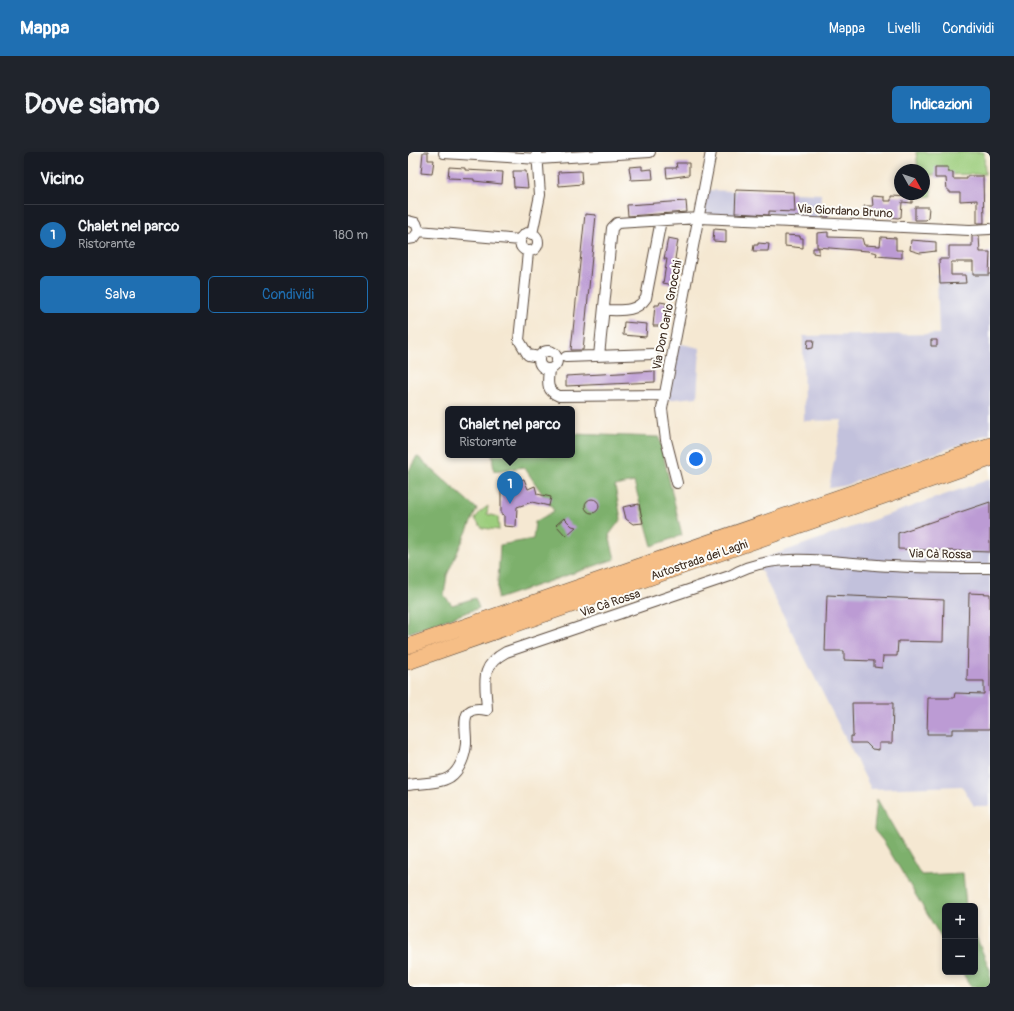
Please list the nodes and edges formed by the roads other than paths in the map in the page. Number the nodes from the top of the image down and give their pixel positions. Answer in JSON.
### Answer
{"nodes":[{"id":1,"x":650,"y":152,"type":"edge"},
{"id":2,"x":711,"y":152,"type":"edge"},
{"id":3,"x":444,"y":153,"type":"dead end"},
{"id":4,"x":537,"y":155,"type":"edge"},
{"id":5,"x":699,"y":218,"type":"junction"},
{"id":6,"x":660,"y":220,"type":"junction"},
{"id":7,"x":408,"y":221,"type":"edge"},
{"id":8,"x":990,"y":229,"type":"edge"},
{"id":9,"x":419,"y":231,"type":"junction"},
{"id":10,"x":532,"y":234,"type":"junction"},
{"id":11,"x":408,"y":239,"type":"edge"},
{"id":12,"x":520,"y":240,"type":"junction"},
{"id":13,"x":528,"y":252,"type":"junction"},
{"id":14,"x":604,"y":310,"type":"junction"},
{"id":15,"x":653,"y":354,"type":"dead end"},
{"id":16,"x":599,"y":356,"type":"junction"},
{"id":17,"x":539,"y":357,"type":"junction"},
{"id":18,"x":566,"y":357,"type":"dead end"},
{"id":19,"x":549,"y":369,"type":"junction"},
{"id":20,"x":665,"y":396,"type":"junction"},
{"id":21,"x":990,"y":445,"type":"edge"},
{"id":22,"x":990,"y":459,"type":"edge"},
{"id":23,"x":677,"y":483,"type":"dead end"},
{"id":24,"x":990,"y":568,"type":"edge"},
{"id":25,"x":408,"y":646,"type":"edge"},
{"id":26,"x":408,"y":662,"type":"edge"},
{"id":27,"x":408,"y":785,"type":"edge"}],
"edges":[{"from":1,"to":4,"type":"street"},
{"from":2,"to":5,"type":"street","name":"Via Don Carlo Gnocchi"},
{"from":3,"to":4,"type":"street"},
{"from":4,"to":10,"type":"street"},
{"from":5,"to":6,"type":"street","name":"Via Giordano Bruno"},
{"from":5,"to":8,"type":"street","name":"Via Giordano Bruno"},
{"from":5,"to":20,"type":"street","name":"Via Don Carlo Gnocchi"},
{"from":6,"to":14,"type":"street"},
{"from":6,"to":14,"type":"street","name":"Via Giordano Bruno"},
{"from":7,"to":9,"type":"street"},
{"from":9,"to":11,"type":"street"},
{"from":9,"to":12,"type":"street"},
{"from":10,"to":12,"type":"street"},
{"from":10,"to":13,"type":"street"},
{"from":12,"to":13,"type":"street"},
{"from":13,"to":17,"type":"street"},
{"from":14,"to":16,"type":"street","name":"Via Giordano Bruno"},
{"from":15,"to":16,"type":"street"},
{"from":16,"to":18,"type":"street"},
{"from":17,"to":19,"type":"street"},
{"from":17,"to":19,"type":"street"},
{"from":19,"to":20,"type":"street"},
{"from":20,"to":23,"type":"street","name":"Via Don Carlo Gnocchi"},
{"from":21,"to":25,"type":"highway","name":"Autostrada dei Laghi"},
{"from":22,"to":26,"type":"highway","name":"Autostrada dei Laghi"},
{"from":24,"to":27,"type":"street","name":"Via Cà Rossa"}]}
